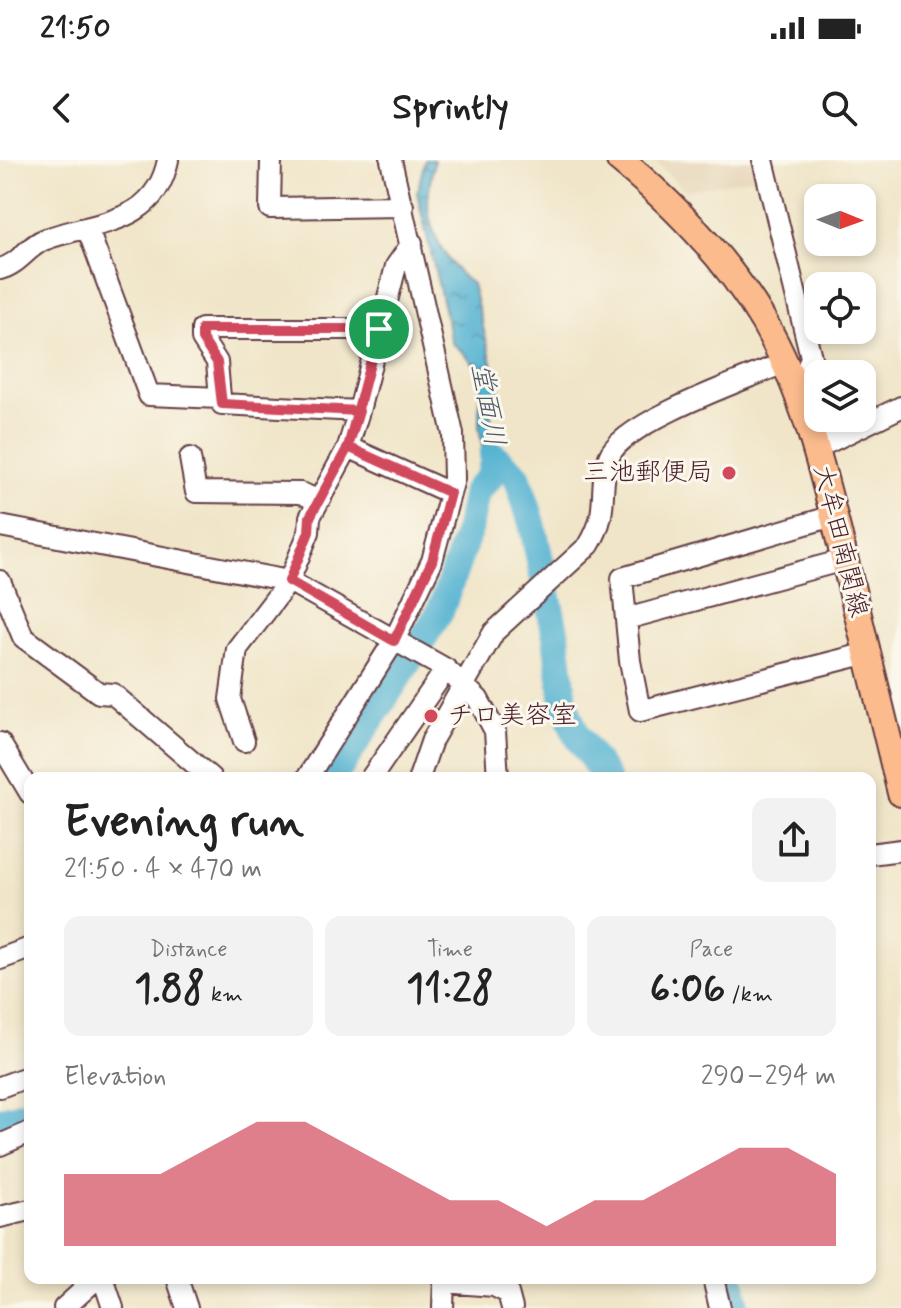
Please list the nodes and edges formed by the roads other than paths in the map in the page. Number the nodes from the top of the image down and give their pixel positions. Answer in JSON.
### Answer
{"nodes":[{"id":1,"x":168,"y":160,"type":"edge"},
{"id":2,"x":271,"y":160,"type":"edge"},
{"id":3,"x":391,"y":160,"type":"edge"},
{"id":4,"x":620,"y":160,"type":"edge"},
{"id":5,"x":763,"y":160,"type":"edge"},
{"id":6,"x":403,"y":206,"type":"junction"},
{"id":7,"x":88,"y":230,"type":"junction"},
{"id":8,"x":412,"y":243,"type":"junction"},
{"id":9,"x":0,"y":269,"type":"edge"},
{"id":10,"x":379,"y":329,"type":"junction"},
{"id":11,"x":784,"y":363,"type":"junction"},
{"id":12,"x":220,"y":398,"type":"junction"},
{"id":13,"x":798,"y":399,"type":"junction"},
{"id":14,"x":901,"y":407,"type":"edge"},
{"id":15,"x":359,"y":411,"type":"junction"},
{"id":16,"x":348,"y":447,"type":"junction"},
{"id":17,"x":817,"y":448,"type":"junction"},
{"id":18,"x":190,"y":458,"type":"dead end"},
{"id":19,"x":450,"y":493,"type":"junction"},
{"id":20,"x":319,"y":501,"type":"junction"},
{"id":21,"x":833,"y":516,"type":"junction"},
{"id":22,"x":4,"y":530,"type":"edge"},
{"id":23,"x":844,"y":560,"type":"junction"},
{"id":24,"x":0,"y":581,"type":"edge"},
{"id":25,"x":289,"y":581,"type":"junction"},
{"id":26,"x":626,"y":619,"type":"junction"},
{"id":27,"x":394,"y":641,"type":"junction"},
{"id":28,"x":868,"y":653,"type":"junction"},
{"id":29,"x":446,"y":669,"type":"junction"},
{"id":30,"x":465,"y":687,"type":"junction"},
{"id":31,"x":244,"y":741,"type":"dead end"},
{"id":32,"x":0,"y":743,"type":"edge"},
{"id":33,"x":204,"y":772,"type":"edge"},
{"id":34,"x":311,"y":772,"type":"edge"},
{"id":35,"x":375,"y":772,"type":"edge"},
{"id":36,"x":421,"y":772,"type":"edge"},
{"id":37,"x":498,"y":772,"type":"edge"},
{"id":38,"x":24,"y":783,"type":"edge"},
{"id":39,"x":901,"y":793,"type":"edge"},
{"id":40,"x":901,"y":850,"type":"edge"},
{"id":41,"x":876,"y":853,"type":"edge"},
{"id":42,"x":24,"y":950,"type":"edge"},
{"id":43,"x":0,"y":959,"type":"edge"},
{"id":44,"x":24,"y":1078,"type":"edge"},
{"id":45,"x":0,"y":1087,"type":"edge"},
{"id":46,"x":24,"y":1135,"type":"edge"},
{"id":47,"x":0,"y":1145,"type":"edge"},
{"id":48,"x":24,"y":1211,"type":"edge"},
{"id":49,"x":3,"y":1214,"type":"edge"},
{"id":50,"x":90,"y":1284,"type":"edge"},
{"id":51,"x":105,"y":1284,"type":"edge"},
{"id":52,"x":179,"y":1284,"type":"edge"},
{"id":53,"x":444,"y":1284,"type":"edge"},
{"id":54,"x":477,"y":1284,"type":"edge"},
{"id":55,"x":714,"y":1284,"type":"edge"},
{"id":56,"x":64,"y":1308,"type":"edge"},
{"id":57,"x":113,"y":1308,"type":"edge"},
{"id":58,"x":187,"y":1308,"type":"edge"},
{"id":59,"x":443,"y":1308,"type":"edge"},
{"id":60,"x":512,"y":1308,"type":"edge"},
{"id":61,"x":720,"y":1308,"type":"edge"}],
"edges":[{"from":1,"to":7,"type":"street"},
{"from":2,"to":6,"type":"street"},
{"from":3,"to":6,"type":"street"},
{"from":4,"to":11,"type":"main road","name":"大牟田南関線"},
{"from":5,"to":13,"type":"street"},
{"from":6,"to":8,"type":"street"},
{"from":7,"to":9,"type":"street"},
{"from":7,"to":12,"type":"street"},
{"from":8,"to":10,"type":"street"},
{"from":8,"to":19,"type":"street"},
{"from":10,"to":12,"type":"street"},
{"from":10,"to":15,"type":"street"},
{"from":11,"to":13,"type":"main road","name":"大牟田南関線"},
{"from":11,"to":30,"type":"street"},
{"from":12,"to":15,"type":"street"},
{"from":13,"to":17,"type":"main road","name":"大牟田南関線"},
{"from":14,"to":17,"type":"street"},
{"from":15,"to":16,"type":"street"},
{"from":16,"to":19,"type":"street"},
{"from":16,"to":20,"type":"street"},
{"from":17,"to":21,"type":"main road","name":"大牟田南関線"},
{"from":18,"to":20,"type":"street"},
{"from":19,"to":27,"type":"street"},
{"from":20,"to":25,"type":"street"},
{"from":21,"to":23,"type":"main road","name":"大牟田南関線"},
{"from":21,"to":26,"type":"street"},
{"from":22,"to":25,"type":"street"},
{"from":23,"to":26,"type":"street"},
{"from":23,"to":28,"type":"main road","name":"大牟田南関線"},
{"from":24,"to":33,"type":"street"},
{"from":25,"to":27,"type":"street"},
{"from":25,"to":31,"type":"street"},
{"from":26,"to":28,"type":"street"},
{"from":27,"to":29,"type":"street"},
{"from":27,"to":34,"type":"street"},
{"from":28,"to":39,"type":"main road","name":"大牟田南関線"},
{"from":29,"to":30,"type":"street"},
{"from":29,"to":35,"type":"street"},
{"from":30,"to":36,"type":"street"},
{"from":30,"to":37,"type":"street"},
{"from":32,"to":38,"type":"street"},
{"from":40,"to":41,"type":"street"},
{"from":42,"to":43,"type":"street"},
{"from":44,"to":45,"type":"street"},
{"from":46,"to":47,"type":"street"},
{"from":48,"to":49,"type":"street"},
{"from":50,"to":56,"type":"street"},
{"from":51,"to":57,"type":"street"},
{"from":52,"to":58,"type":"street"},
{"from":53,"to":59,"type":"street"},
{"from":54,"to":60,"type":"street"},
{"from":55,"to":61,"type":"street"}]}
